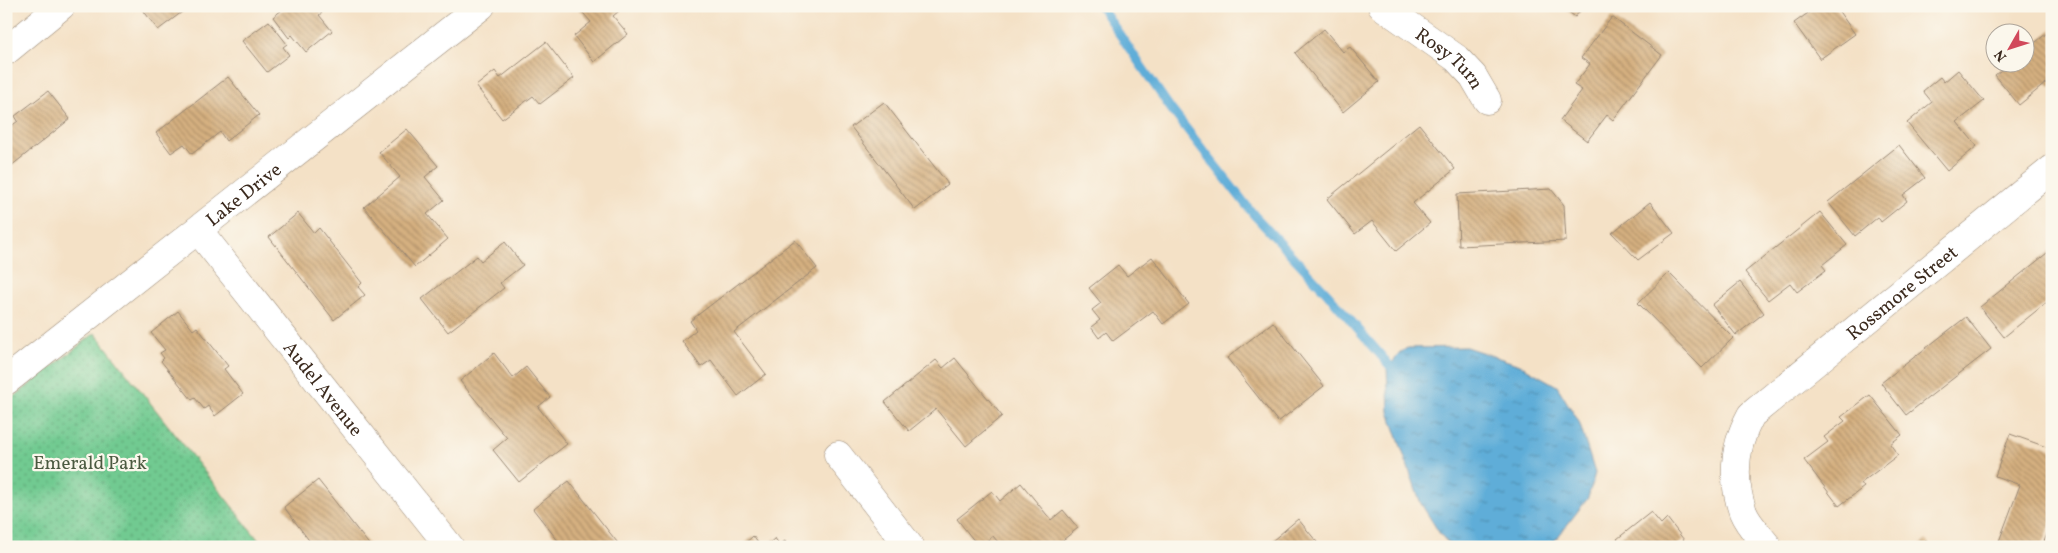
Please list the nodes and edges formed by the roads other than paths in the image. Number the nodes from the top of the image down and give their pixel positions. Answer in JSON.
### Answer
{"nodes":[{"id":1,"x":61,"y":6,"type":"edge"},
{"id":2,"x":481,"y":6,"type":"edge"},
{"id":3,"x":1382,"y":6,"type":"edge"},
{"id":4,"x":6,"y":51,"type":"edge"},
{"id":5,"x":1487,"y":100,"type":"dead end"},
{"id":6,"x":2052,"y":169,"type":"edge"},
{"id":7,"x":198,"y":230,"type":"junction"},
{"id":8,"x":6,"y":381,"type":"edge"},
{"id":9,"x":838,"y":455,"type":"dead end"},
{"id":10,"x":450,"y":547,"type":"edge"},
{"id":11,"x":910,"y":547,"type":"edge"},
{"id":12,"x":1768,"y":547,"type":"edge"}],
"edges":[{"from":1,"to":4,"type":"street"},
{"from":2,"to":7,"type":"street","name":"Lake Drive"},
{"from":3,"to":5,"type":"street","name":"Rosy Turn"},
{"from":6,"to":12,"type":"street","name":"Rossmore Street"},
{"from":7,"to":8,"type":"street","name":"Lake Drive"},
{"from":7,"to":10,"type":"street","name":"Audel Avenue"},
{"from":9,"to":11,"type":"street"}]}
